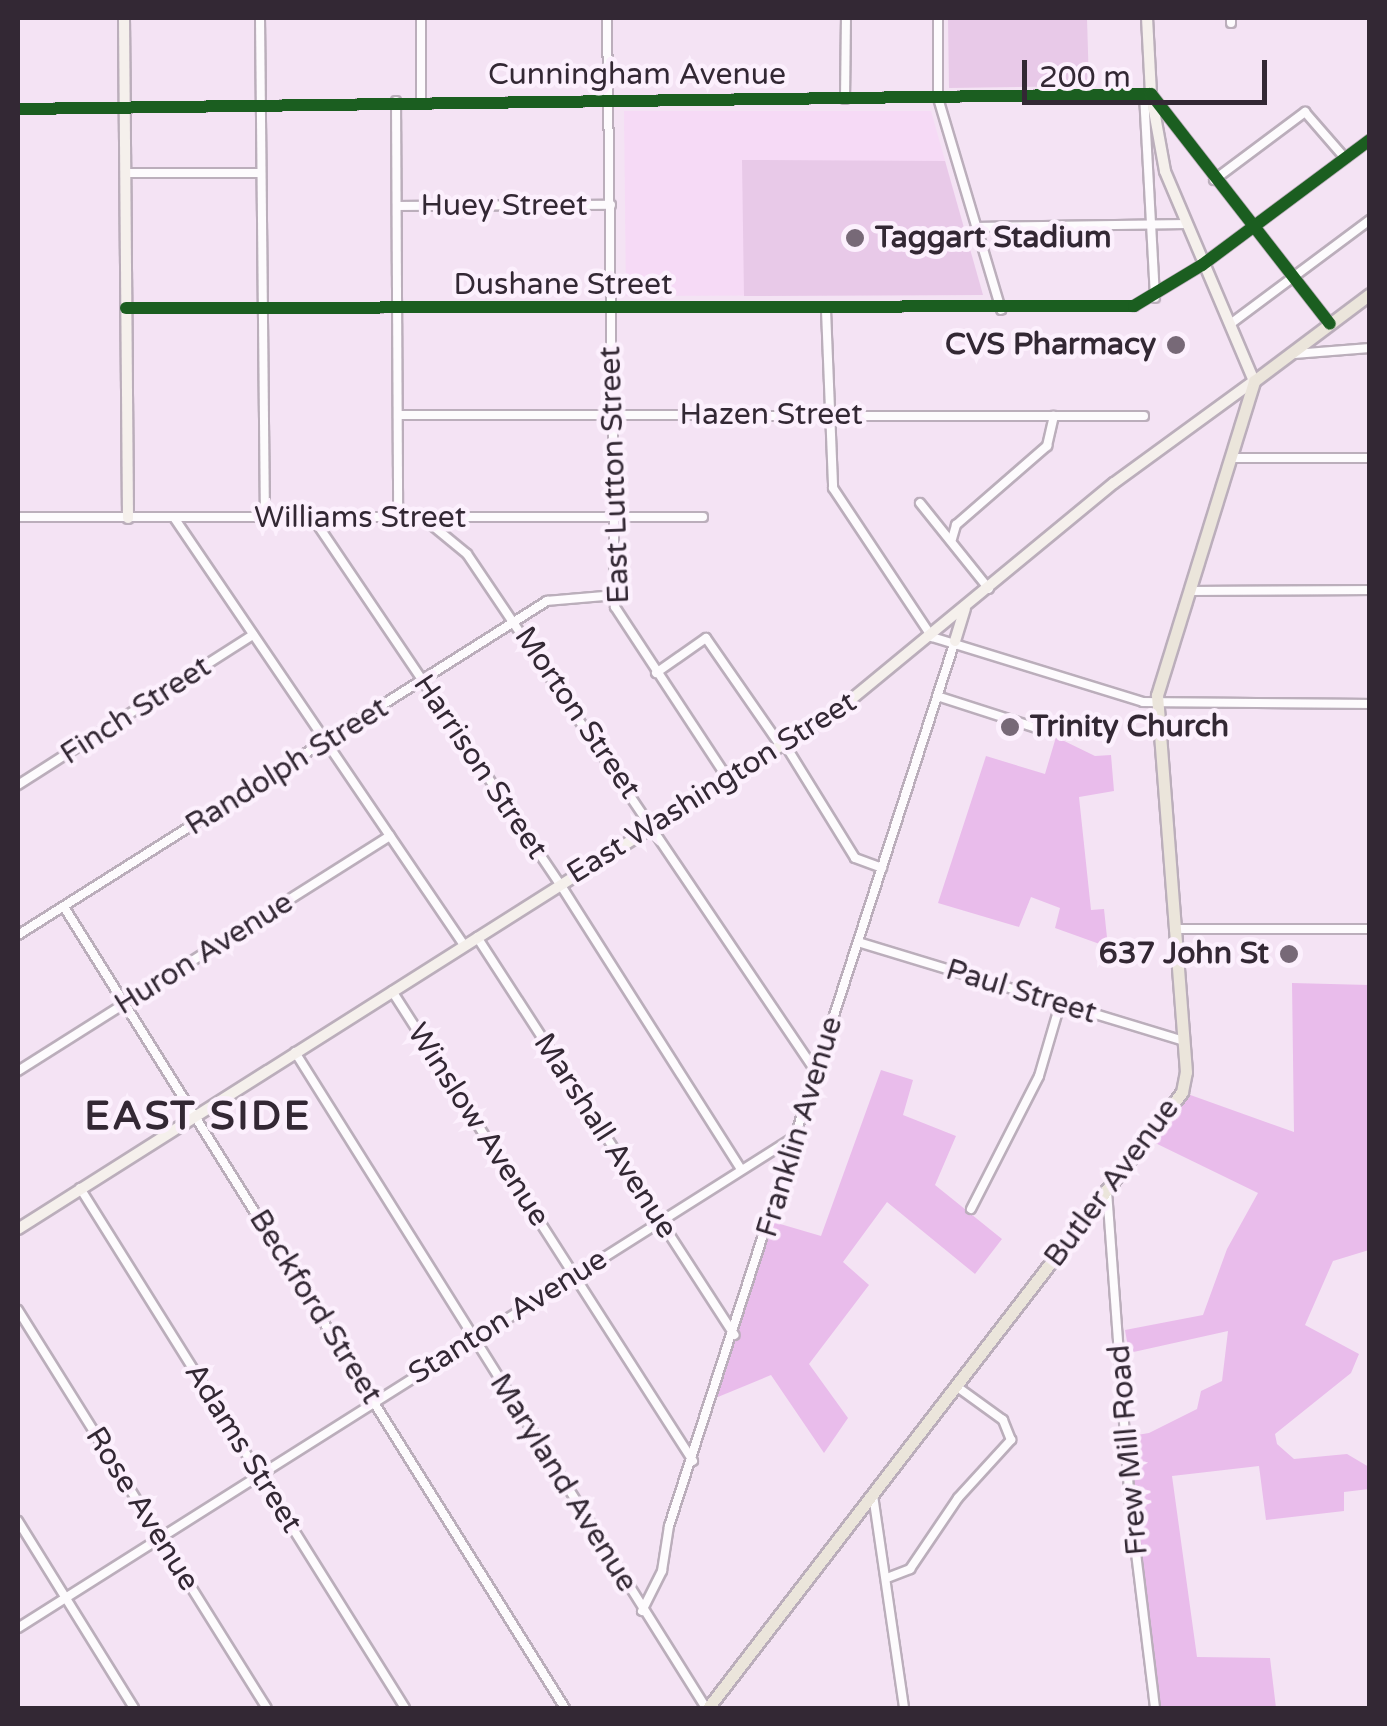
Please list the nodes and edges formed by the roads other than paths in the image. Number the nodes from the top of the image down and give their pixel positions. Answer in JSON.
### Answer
{"nodes":[{"id":1,"x":124,"y":18,"type":"edge"},
{"id":2,"x":260,"y":18,"type":"edge"},
{"id":3,"x":422,"y":18,"type":"edge"},
{"id":4,"x":607,"y":18,"type":"edge"},
{"id":5,"x":846,"y":18,"type":"edge"},
{"id":6,"x":938,"y":18,"type":"edge"},
{"id":7,"x":1147,"y":18,"type":"edge"},
{"id":8,"x":1148,"y":94,"type":"junction"},
{"id":9,"x":846,"y":98,"type":"junction"},
{"id":10,"x":938,"y":98,"type":"junction"},
{"id":11,"x":609,"y":100,"type":"junction"},
{"id":12,"x":422,"y":101,"type":"junction"},
{"id":13,"x":396,"y":102,"type":"junction"},
{"id":14,"x":124,"y":103,"type":"junction"},
{"id":15,"x":262,"y":103,"type":"junction"},
{"id":16,"x":18,"y":108,"type":"edge"},
{"id":17,"x":1370,"y":140,"type":"edge"},
{"id":18,"x":1345,"y":158,"type":"junction"},
{"id":19,"x":261,"y":172,"type":"junction"},
{"id":20,"x":125,"y":173,"type":"junction"},
{"id":21,"x":1214,"y":180,"type":"junction"},
{"id":22,"x":611,"y":205,"type":"junction"},
{"id":23,"x":397,"y":206,"type":"junction"},
{"id":24,"x":1370,"y":220,"type":"edge"},
{"id":25,"x":1148,"y":224,"type":"junction"},
{"id":26,"x":1183,"y":224,"type":"junction"},
{"id":27,"x":976,"y":227,"type":"junction"},
{"id":28,"x":1252,"y":228,"type":"junction"},
{"id":29,"x":1202,"y":265,"type":"junction"},
{"id":30,"x":1291,"y":277,"type":"junction"},
{"id":31,"x":1370,"y":294,"type":"edge"},
{"id":32,"x":1155,"y":298,"type":"junction"},
{"id":33,"x":126,"y":308,"type":"junction"},
{"id":34,"x":263,"y":309,"type":"junction"},
{"id":35,"x":398,"y":310,"type":"junction"},
{"id":36,"x":826,"y":310,"type":"junction"},
{"id":37,"x":1001,"y":310,"type":"junction"},
{"id":38,"x":611,"y":311,"type":"junction"},
{"id":39,"x":1232,"y":322,"type":"junction"},
{"id":40,"x":1330,"y":324,"type":"junction"},
{"id":41,"x":1370,"y":348,"type":"edge"},
{"id":42,"x":1290,"y":354,"type":"junction"},
{"id":43,"x":1254,"y":381,"type":"junction"},
{"id":44,"x":1220,"y":406,"type":"junction"},
{"id":45,"x":827,"y":414,"type":"junction"},
{"id":46,"x":399,"y":415,"type":"junction"},
{"id":47,"x":612,"y":416,"type":"junction"},
{"id":48,"x":1054,"y":416,"type":"junction"},
{"id":49,"x":1144,"y":416,"type":"dead end"},
{"id":50,"x":1246,"y":420,"type":"junction"},
{"id":51,"x":1234,"y":458,"type":"junction"},
{"id":52,"x":1370,"y":458,"type":"edge"},
{"id":53,"x":920,"y":503,"type":"dead end"},
{"id":54,"x":422,"y":517,"type":"junction"},
{"id":55,"x":613,"y":517,"type":"junction"},
{"id":56,"x":18,"y":518,"type":"edge"},
{"id":57,"x":128,"y":518,"type":"junction"},
{"id":58,"x":264,"y":518,"type":"junction"},
{"id":59,"x":313,"y":518,"type":"junction"},
{"id":60,"x":398,"y":518,"type":"junction"},
{"id":61,"x":703,"y":518,"type":"dead end"},
{"id":62,"x":175,"y":519,"type":"junction"},
{"id":63,"x":952,"y":539,"type":"junction"},
{"id":64,"x":989,"y":589,"type":"junction"},
{"id":65,"x":1192,"y":590,"type":"junction"},
{"id":66,"x":1370,"y":590,"type":"edge"},
{"id":67,"x":614,"y":594,"type":"junction"},
{"id":68,"x":965,"y":609,"type":"junction"},
{"id":69,"x":515,"y":622,"type":"junction"},
{"id":70,"x":253,"y":635,"type":"junction"},
{"id":71,"x":932,"y":637,"type":"junction"},
{"id":72,"x":955,"y":641,"type":"junction"},
{"id":73,"x":656,"y":672,"type":"junction"},
{"id":74,"x":422,"y":682,"type":"junction"},
{"id":75,"x":937,"y":696,"type":"junction"},
{"id":76,"x":1156,"y":704,"type":"junction"},
{"id":77,"x":1370,"y":704,"type":"edge"},
{"id":78,"x":1049,"y":732,"type":"dead end"},
{"id":79,"x":327,"y":742,"type":"junction"},
{"id":80,"x":782,"y":744,"type":"junction"},
{"id":81,"x":728,"y":778,"type":"junction"},
{"id":82,"x":18,"y":785,"type":"edge"},
{"id":83,"x":654,"y":825,"type":"junction"},
{"id":84,"x":390,"y":836,"type":"junction"},
{"id":85,"x":882,"y":868,"type":"junction"},
{"id":86,"x":560,"y":884,"type":"junction"},
{"id":87,"x":64,"y":906,"type":"junction"},
{"id":88,"x":1174,"y":929,"type":"junction"},
{"id":89,"x":1370,"y":929,"type":"edge"},
{"id":90,"x":18,"y":935,"type":"edge"},
{"id":91,"x":477,"y":937,"type":"junction"},
{"id":92,"x":858,"y":942,"type":"junction"},
{"id":93,"x":464,"y":945,"type":"junction"},
{"id":94,"x":392,"y":991,"type":"junction"},
{"id":95,"x":125,"y":1004,"type":"junction"},
{"id":96,"x":1060,"y":1004,"type":"junction"},
{"id":97,"x":1184,"y":1042,"type":"junction"},
{"id":98,"x":295,"y":1052,"type":"junction"},
{"id":99,"x":18,"y":1071,"type":"edge"},
{"id":100,"x":816,"y":1072,"type":"junction"},
{"id":101,"x":195,"y":1116,"type":"junction"},
{"id":102,"x":796,"y":1136,"type":"junction"},
{"id":103,"x":741,"y":1169,"type":"junction"},
{"id":104,"x":80,"y":1188,"type":"junction"},
{"id":105,"x":1106,"y":1191,"type":"junction"},
{"id":106,"x":972,"y":1209,"type":"dead end"},
{"id":107,"x":659,"y":1221,"type":"junction"},
{"id":108,"x":18,"y":1229,"type":"edge"},
{"id":109,"x":574,"y":1275,"type":"junction"},
{"id":110,"x":18,"y":1310,"type":"edge"},
{"id":111,"x":734,"y":1335,"type":"junction"},
{"id":112,"x":474,"y":1338,"type":"junction"},
{"id":113,"x":956,"y":1386,"type":"junction"},
{"id":114,"x":373,"y":1402,"type":"junction"},
{"id":115,"x":693,"y":1461,"type":"junction"},
{"id":116,"x":260,"y":1475,"type":"junction"},
{"id":117,"x":873,"y":1495,"type":"junction"},
{"id":118,"x":18,"y":1521,"type":"edge"},
{"id":119,"x":160,"y":1538,"type":"junction"},
{"id":120,"x":887,"y":1578,"type":"junction"},
{"id":121,"x":65,"y":1598,"type":"junction"},
{"id":122,"x":642,"y":1611,"type":"junction"},
{"id":123,"x":18,"y":1628,"type":"edge"},
{"id":124,"x":134,"y":1708,"type":"edge"},
{"id":125,"x":267,"y":1708,"type":"edge"},
{"id":126,"x":405,"y":1708,"type":"edge"},
{"id":127,"x":565,"y":1708,"type":"edge"},
{"id":128,"x":707,"y":1708,"type":"edge"},
{"id":129,"x":904,"y":1708,"type":"edge"},
{"id":130,"x":1154,"y":1708,"type":"edge"}],
"edges":[{"from":1,"to":14,"type":"main road"},
{"from":2,"to":15,"type":"street"},
{"from":3,"to":12,"type":"street"},
{"from":4,"to":11,"type":"street","name":"East Lutton Street"},
{"from":5,"to":9,"type":"street"},
{"from":6,"to":10,"type":"street"},
{"from":7,"to":8,"type":"main road"},
{"from":8,"to":10,"type":"street","name":"Cunningham Avenue"},
{"from":8,"to":21,"type":"street"},
{"from":8,"to":25,"type":"street"},
{"from":8,"to":26,"type":"main road"},
{"from":9,"to":10,"type":"street","name":"Cunningham Avenue"},
{"from":9,"to":11,"type":"street","name":"Cunningham Avenue"},
{"from":10,"to":27,"type":"street"},
{"from":11,"to":12,"type":"street","name":"Cunningham Avenue"},
{"from":11,"to":22,"type":"street","name":"East Lutton Street"},
{"from":12,"to":13,"type":"street","name":"Cunningham Avenue"},
{"from":13,"to":15,"type":"street","name":"Cunningham Avenue"},
{"from":13,"to":23,"type":"street"},
{"from":14,"to":15,"type":"street","name":"Cunningham Avenue"},
{"from":14,"to":16,"type":"street","name":"Cunningham Avenue"},
{"from":14,"to":20,"type":"main road"},
{"from":15,"to":19,"type":"street"},
{"from":17,"to":18,"type":"street"},
{"from":18,"to":21,"type":"street"},
{"from":18,"to":28,"type":"street"},
{"from":19,"to":20,"type":"street"},
{"from":19,"to":34,"type":"street"},
{"from":20,"to":33,"type":"main road"},
{"from":21,"to":28,"type":"street"},
{"from":22,"to":23,"type":"street","name":"Huey Street"},
{"from":22,"to":38,"type":"street","name":"East Lutton Street"},
{"from":23,"to":35,"type":"street"},
{"from":24,"to":30,"type":"street"},
{"from":25,"to":26,"type":"street"},
{"from":25,"to":27,"type":"street"},
{"from":25,"to":32,"type":"street"},
{"from":26,"to":29,"type":"main road"},
{"from":27,"to":37,"type":"street"},
{"from":28,"to":29,"type":"street"},
{"from":28,"to":30,"type":"street"},
{"from":29,"to":32,"type":"street"},
{"from":29,"to":39,"type":"main road"},
{"from":30,"to":39,"type":"street"},
{"from":30,"to":40,"type":"street"},
{"from":31,"to":40,"type":"main road","name":"East Washington Street"},
{"from":32,"to":37,"type":"street","name":"Dushane Street"},
{"from":33,"to":34,"type":"street","name":"Dushane Street"},
{"from":33,"to":57,"type":"main road"},
{"from":34,"to":35,"type":"street","name":"Dushane Street"},
{"from":34,"to":58,"type":"street"},
{"from":35,"to":38,"type":"street","name":"Dushane Street"},
{"from":35,"to":46,"type":"street"},
{"from":36,"to":37,"type":"street","name":"Dushane Street"},
{"from":36,"to":38,"type":"street","name":"Dushane Street"},
{"from":36,"to":45,"type":"street"},
{"from":38,"to":47,"type":"street","name":"East Lutton Street"},
{"from":39,"to":43,"type":"main road"},
{"from":40,"to":42,"type":"main road","name":"East Washington Street"},
{"from":41,"to":42,"type":"street"},
{"from":42,"to":43,"type":"main road","name":"East Washington Street"},
{"from":43,"to":44,"type":"main road","name":"East Washington Street"},
{"from":43,"to":50,"type":"main road","name":"Butler Avenue"},
{"from":44,"to":50,"type":"main road"},
{"from":44,"to":64,"type":"main road","name":"East Washington Street"},
{"from":45,"to":47,"type":"street","name":"Hazen Street"},
{"from":45,"to":48,"type":"street","name":"Hazen Street"},
{"from":45,"to":71,"type":"street"},
{"from":46,"to":47,"type":"street","name":"Hazen Street"},
{"from":46,"to":60,"type":"street"},
{"from":47,"to":55,"type":"street","name":"East Lutton Street"},
{"from":48,"to":49,"type":"street","name":"Hazen Street"},
{"from":48,"to":63,"type":"street"},
{"from":50,"to":51,"type":"main road","name":"Butler Avenue"},
{"from":51,"to":52,"type":"street"},
{"from":51,"to":65,"type":"main road","name":"Butler Avenue"},
{"from":53,"to":63,"type":"street"},
{"from":54,"to":55,"type":"street","name":"Williams Street"},
{"from":54,"to":60,"type":"street","name":"Williams Street"},
{"from":54,"to":69,"type":"street","name":"Morton Street"},
{"from":55,"to":61,"type":"street","name":"Williams Street"},
{"from":55,"to":67,"type":"street","name":"East Lutton Street"},
{"from":56,"to":57,"type":"street","name":"Williams Street"},
{"from":57,"to":62,"type":"street","name":"Williams Street"},
{"from":58,"to":59,"type":"street","name":"Williams Street"},
{"from":58,"to":62,"type":"street","name":"Williams Street"},
{"from":59,"to":60,"type":"street","name":"Williams Street"},
{"from":59,"to":74,"type":"street","name":"Harrison Street"},
{"from":62,"to":70,"type":"street"},
{"from":63,"to":64,"type":"street"},
{"from":64,"to":68,"type":"main road","name":"East Washington Street"},
{"from":65,"to":66,"type":"street"},
{"from":65,"to":76,"type":"main road","name":"Butler Avenue"},
{"from":67,"to":69,"type":"street","name":"Randolph Street"},
{"from":67,"to":73,"type":"street","name":"East Lutton Street"},
{"from":68,"to":71,"type":"main road","name":"East Washington Street"},
{"from":68,"to":72,"type":"main road"},
{"from":69,"to":74,"type":"street","name":"Randolph Street"},
{"from":69,"to":83,"type":"street","name":"Morton Street"},
{"from":70,"to":79,"type":"street"},
{"from":70,"to":82,"type":"street","name":"Finch Street"},
{"from":71,"to":72,"type":"street"},
{"from":71,"to":80,"type":"main road","name":"East Washington Street"},
{"from":72,"to":75,"type":"street","name":"Franklin Avenue"},
{"from":72,"to":76,"type":"street"},
{"from":73,"to":80,"type":"street"},
{"from":73,"to":81,"type":"street","name":"East Lutton Street"},
{"from":74,"to":79,"type":"street","name":"Randolph Street"},
{"from":74,"to":86,"type":"street","name":"Harrison Street"},
{"from":75,"to":78,"type":"street"},
{"from":75,"to":85,"type":"street","name":"Franklin Avenue"},
{"from":76,"to":77,"type":"street"},
{"from":76,"to":88,"type":"main road","name":"Butler Avenue"},
{"from":79,"to":84,"type":"street"},
{"from":79,"to":87,"type":"street","name":"Randolph Street"},
{"from":80,"to":81,"type":"main road","name":"East Washington Street"},
{"from":80,"to":85,"type":"street"},
{"from":81,"to":83,"type":"main road","name":"East Washington Street"},
{"from":83,"to":86,"type":"main road","name":"East Washington Street"},
{"from":83,"to":100,"type":"street","name":"Morton Street"},
{"from":84,"to":93,"type":"street"},
{"from":84,"to":95,"type":"street","name":"Huron Avenue"},
{"from":85,"to":92,"type":"street","name":"Franklin Avenue"},
{"from":86,"to":91,"type":"main road","name":"East Washington Street"},
{"from":86,"to":103,"type":"street","name":"Harrison Street"},
{"from":87,"to":90,"type":"street","name":"Randolph Street"},
{"from":87,"to":95,"type":"street","name":"Beckford Street"},
{"from":88,"to":89,"type":"street"},
{"from":88,"to":97,"type":"main road","name":"Butler Avenue"},
{"from":91,"to":93,"type":"main road","name":"East Washington Street"},
{"from":91,"to":107,"type":"street","name":"Marshall Avenue"},
{"from":92,"to":96,"type":"street","name":"Paul Street"},
{"from":92,"to":100,"type":"street","name":"Franklin Avenue"},
{"from":93,"to":94,"type":"main road","name":"East Washington Street"},
{"from":94,"to":98,"type":"main road","name":"East Washington Street"},
{"from":94,"to":109,"type":"street","name":"Winslow Avenue"},
{"from":95,"to":99,"type":"street","name":"Huron Avenue"},
{"from":95,"to":101,"type":"street","name":"Beckford Street"},
{"from":96,"to":97,"type":"street","name":"Paul Street"},
{"from":96,"to":106,"type":"street"},
{"from":97,"to":105,"type":"main road","name":"Butler Avenue"},
{"from":98,"to":101,"type":"main road","name":"East Washington Street"},
{"from":98,"to":112,"type":"street","name":"Maryland Avenue"},
{"from":100,"to":102,"type":"street","name":"Franklin Avenue"},
{"from":101,"to":104,"type":"main road","name":"East Washington Street"},
{"from":101,"to":114,"type":"street","name":"Beckford Street"},
{"from":102,"to":103,"type":"street","name":"Stanton Avenue"},
{"from":102,"to":111,"type":"street","name":"Franklin Avenue"},
{"from":103,"to":107,"type":"street","name":"Stanton Avenue"},
{"from":104,"to":108,"type":"main road","name":"East Washington Street"},
{"from":104,"to":116,"type":"street","name":"Adams Street"},
{"from":105,"to":113,"type":"main road","name":"Butler Avenue"},
{"from":105,"to":130,"type":"street","name":"Frew Mill Road"},
{"from":107,"to":109,"type":"street","name":"Stanton Avenue"},
{"from":107,"to":111,"type":"street","name":"Marshall Avenue"},
{"from":109,"to":112,"type":"street","name":"Stanton Avenue"},
{"from":109,"to":115,"type":"street","name":"Winslow Avenue"},
{"from":110,"to":119,"type":"street","name":"Rose Avenue"},
{"from":111,"to":115,"type":"street","name":"Franklin Avenue"},
{"from":112,"to":114,"type":"street","name":"Stanton Avenue"},
{"from":112,"to":122,"type":"street","name":"Maryland Avenue"},
{"from":113,"to":117,"type":"main road","name":"Butler Avenue"},
{"from":113,"to":120,"type":"street"},
{"from":114,"to":116,"type":"street","name":"Stanton Avenue"},
{"from":114,"to":127,"type":"street","name":"Beckford Street"},
{"from":115,"to":122,"type":"street","name":"Franklin Avenue"},
{"from":116,"to":119,"type":"street","name":"Stanton Avenue"},
{"from":116,"to":126,"type":"street","name":"Adams Street"},
{"from":117,"to":120,"type":"street"},
{"from":117,"to":128,"type":"main road","name":"Butler Avenue"},
{"from":118,"to":121,"type":"street"},
{"from":119,"to":121,"type":"street","name":"Stanton Avenue"},
{"from":119,"to":125,"type":"street","name":"Rose Avenue"},
{"from":120,"to":129,"type":"street"},
{"from":121,"to":123,"type":"street","name":"Stanton Avenue"},
{"from":121,"to":124,"type":"street"},
{"from":122,"to":128,"type":"street","name":"Maryland Avenue"}]}
